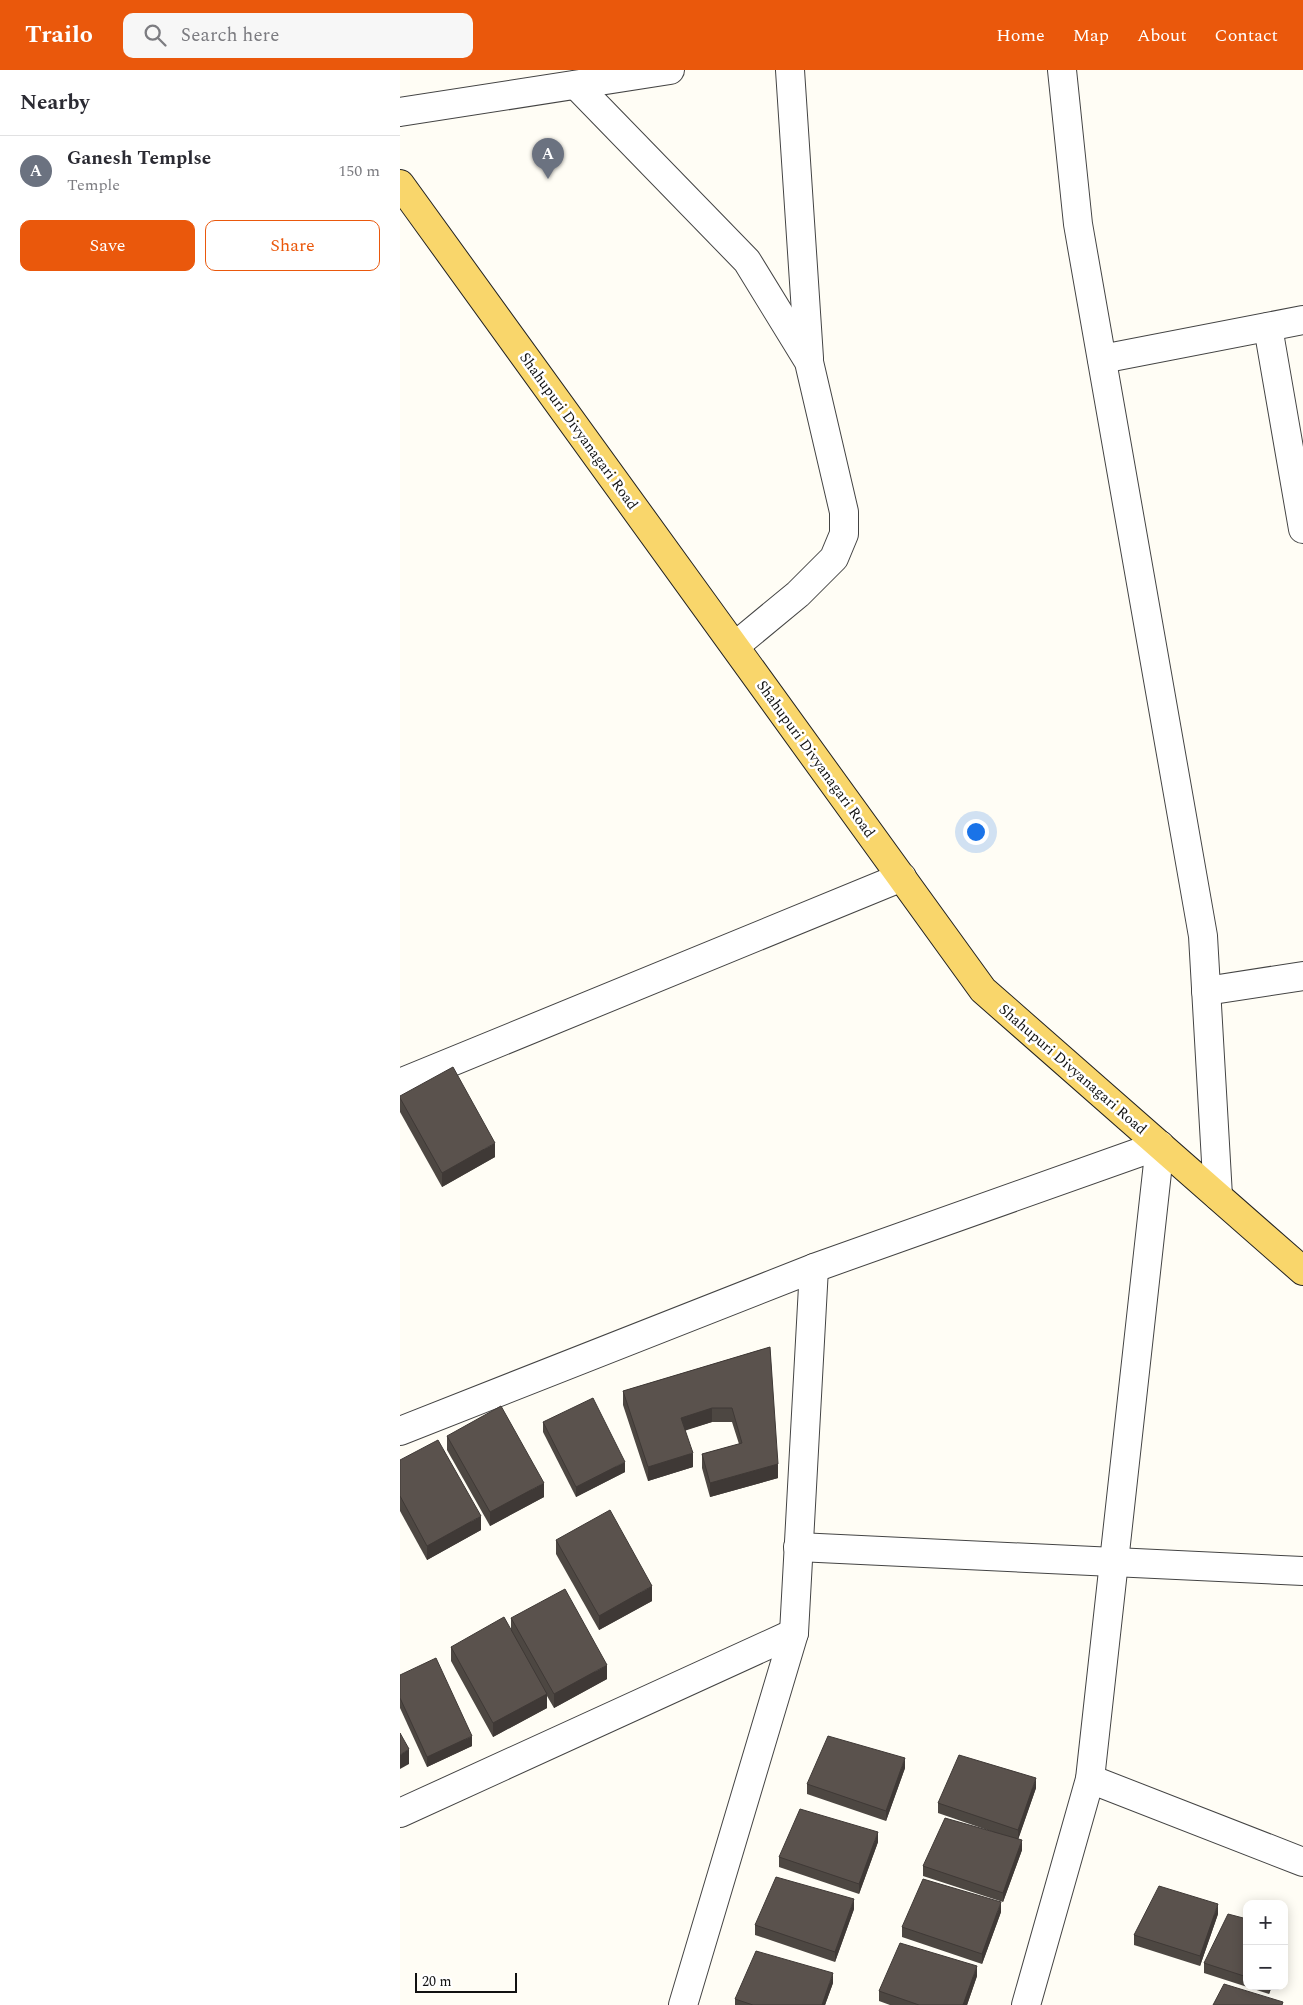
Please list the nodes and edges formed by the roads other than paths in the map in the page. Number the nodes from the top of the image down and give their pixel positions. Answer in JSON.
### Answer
{"nodes":[{"id":1,"x":670,"y":70,"type":"edge"},
{"id":2,"x":790,"y":70,"type":"edge"},
{"id":3,"x":1062,"y":70,"type":"edge"},
{"id":4,"x":576,"y":85,"type":"junction"},
{"id":5,"x":400,"y":112,"type":"edge"},
{"id":6,"x":400,"y":184,"type":"edge"},
{"id":7,"x":1303,"y":320,"type":"edge"},
{"id":8,"x":1268,"y":327,"type":"junction"},
{"id":9,"x":1102,"y":359,"type":"junction"},
{"id":10,"x":810,"y":362,"type":"junction"},
{"id":11,"x":1303,"y":529,"type":"edge"},
{"id":12,"x":734,"y":646,"type":"junction"},
{"id":13,"x":902,"y":878,"type":"junction"},
{"id":14,"x":1303,"y":976,"type":"edge"},
{"id":15,"x":1206,"y":991,"type":"junction"},
{"id":16,"x":400,"y":1083,"type":"edge"},
{"id":17,"x":1160,"y":1145,"type":"junction"},
{"id":18,"x":1218,"y":1196,"type":"junction"},
{"id":19,"x":814,"y":1268,"type":"junction"},
{"id":20,"x":1303,"y":1270,"type":"edge"},
{"id":21,"x":400,"y":1431,"type":"edge"},
{"id":22,"x":798,"y":1547,"type":"junction"},
{"id":23,"x":1114,"y":1562,"type":"junction"},
{"id":24,"x":1303,"y":1571,"type":"edge"},
{"id":25,"x":794,"y":1633,"type":"junction"},
{"id":26,"x":1090,"y":1779,"type":"junction"},
{"id":27,"x":400,"y":1813,"type":"edge"},
{"id":28,"x":1303,"y":1862,"type":"edge"},
{"id":29,"x":683,"y":2005,"type":"edge"},
{"id":30,"x":1026,"y":2005,"type":"edge"}],
"edges":[{"from":1,"to":4,"type":"street"},
{"from":2,"to":10,"type":"street"},
{"from":3,"to":9,"type":"street"},
{"from":4,"to":5,"type":"street"},
{"from":4,"to":10,"type":"street"},
{"from":6,"to":12,"type":"main road","name":"Shahupuri Divyanagari Road"},
{"from":7,"to":8,"type":"street"},
{"from":8,"to":9,"type":"street"},
{"from":8,"to":11,"type":"street"},
{"from":9,"to":15,"type":"street"},
{"from":10,"to":12,"type":"street"},
{"from":12,"to":13,"type":"main road","name":"Shahupuri Divyanagari Road"},
{"from":13,"to":16,"type":"street"},
{"from":13,"to":17,"type":"main road","name":"Shahupuri Divyanagari Road"},
{"from":14,"to":15,"type":"street"},
{"from":15,"to":18,"type":"street"},
{"from":17,"to":18,"type":"main road","name":"Shahupuri Divyanagari Road"},
{"from":17,"to":19,"type":"street"},
{"from":17,"to":23,"type":"street"},
{"from":18,"to":20,"type":"main road","name":"Shahupuri Divyanagari Road"},
{"from":19,"to":21,"type":"street"},
{"from":19,"to":22,"type":"street"},
{"from":22,"to":23,"type":"street"},
{"from":22,"to":25,"type":"street"},
{"from":23,"to":24,"type":"street"},
{"from":23,"to":26,"type":"street"},
{"from":25,"to":27,"type":"street"},
{"from":25,"to":29,"type":"street"},
{"from":26,"to":28,"type":"street"},
{"from":26,"to":30,"type":"street"}]}
